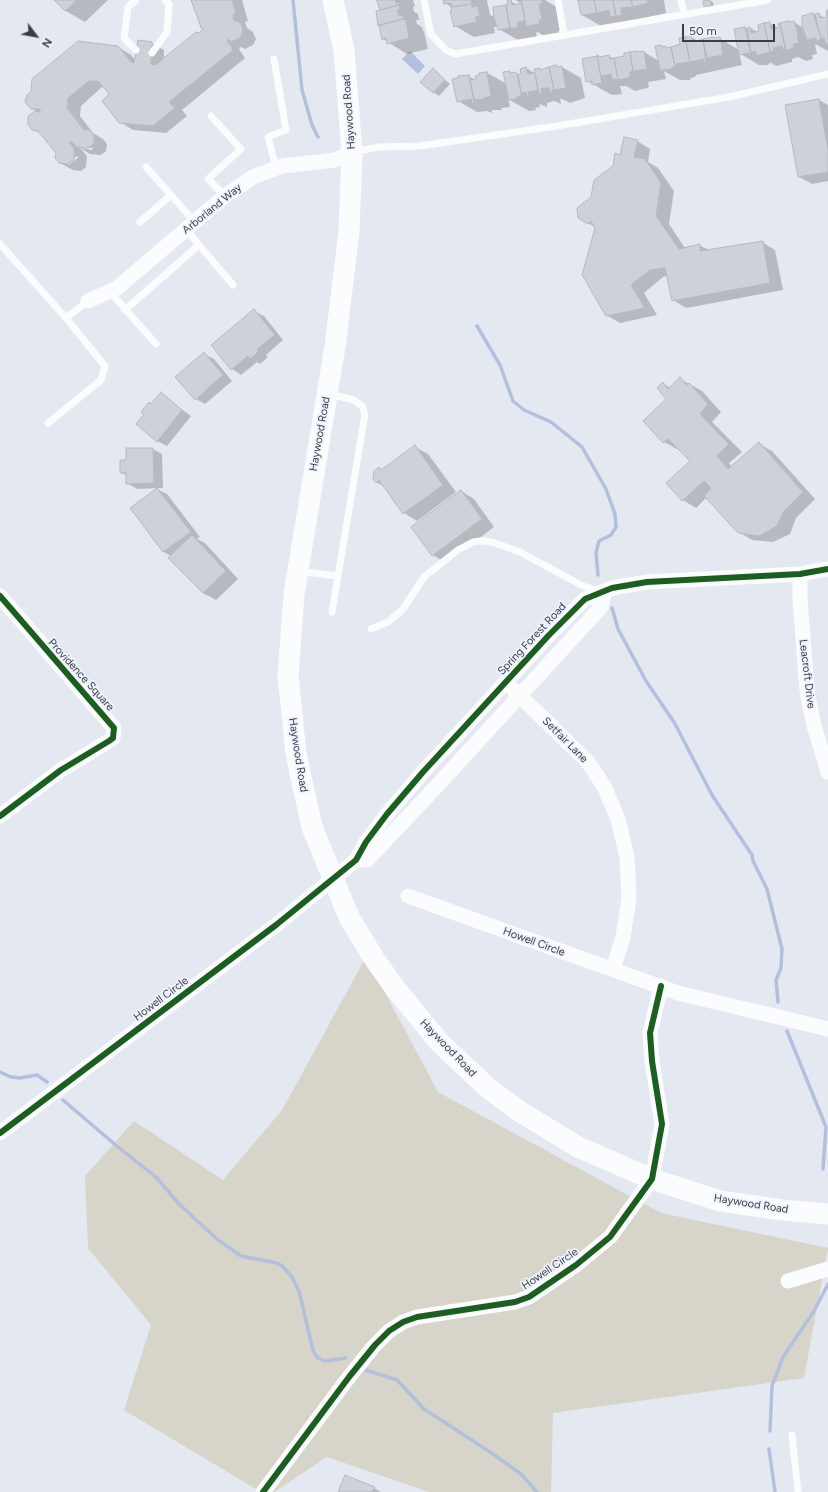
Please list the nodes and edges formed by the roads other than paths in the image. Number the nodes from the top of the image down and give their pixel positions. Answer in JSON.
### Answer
{"nodes":[{"id":1,"x":136,"y":0,"type":"edge"},
{"id":2,"x":165,"y":0,"type":"edge"},
{"id":3,"x":333,"y":0,"type":"edge"},
{"id":4,"x":424,"y":0,"type":"edge"},
{"id":5,"x":558,"y":0,"type":"edge"},
{"id":6,"x":681,"y":0,"type":"edge"},
{"id":7,"x":768,"y":0,"type":"edge"},
{"id":8,"x":684,"y":14,"type":"junction"},
{"id":9,"x":564,"y":35,"type":"junction"},
{"id":10,"x":136,"y":50,"type":"dead end"},
{"id":11,"x":152,"y":52,"type":"dead end"},
{"id":12,"x":274,"y":59,"type":"dead end"},
{"id":13,"x":828,"y":74,"type":"edge"},
{"id":14,"x":212,"y":116,"type":"dead end"},
{"id":15,"x":352,"y":152,"type":"junction"},
{"id":16,"x":146,"y":167,"type":"dead end"},
{"id":17,"x":276,"y":168,"type":"junction"},
{"id":18,"x":171,"y":196,"type":"junction"},
{"id":19,"x":225,"y":196,"type":"junction"},
{"id":20,"x":140,"y":222,"type":"dead end"},
{"id":21,"x":190,"y":225,"type":"junction"},
{"id":22,"x":0,"y":244,"type":"edge"},
{"id":23,"x":199,"y":245,"type":"junction"},
{"id":24,"x":233,"y":285,"type":"dead end"},
{"id":25,"x":110,"y":292,"type":"junction"},
{"id":26,"x":88,"y":301,"type":"joint"},
{"id":27,"x":126,"y":310,"type":"junction"},
{"id":28,"x":66,"y":318,"type":"junction"},
{"id":29,"x":156,"y":344,"type":"dead end"},
{"id":30,"x":327,"y":393,"type":"junction"},
{"id":31,"x":48,"y":423,"type":"dead end"},
{"id":32,"x":828,"y":569,"type":"edge"},
{"id":33,"x":298,"y":570,"type":"junction"},
{"id":34,"x":800,"y":574,"type":"junction"},
{"id":35,"x":337,"y":576,"type":"junction"},
{"id":36,"x":605,"y":592,"type":"junction"},
{"id":37,"x":0,"y":596,"type":"edge"},
{"id":38,"x":332,"y":612,"type":"dead end"},
{"id":39,"x":371,"y":629,"type":"dead end"},
{"id":40,"x":506,"y":682,"type":"junction"},
{"id":41,"x":521,"y":696,"type":"junction"},
{"id":42,"x":828,"y":772,"type":"edge"},
{"id":43,"x":0,"y":816,"type":"edge"},
{"id":44,"x":356,"y":860,"type":"junction"},
{"id":45,"x":333,"y":878,"type":"junction"},
{"id":46,"x":408,"y":896,"type":"dead end"},
{"id":47,"x":613,"y":969,"type":"junction"},
{"id":48,"x":661,"y":986,"type":"junction"},
{"id":49,"x":828,"y":1029,"type":"edge"},
{"id":50,"x":0,"y":1133,"type":"edge"},
{"id":51,"x":652,"y":1179,"type":"junction"},
{"id":52,"x":828,"y":1214,"type":"edge"},
{"id":53,"x":828,"y":1270,"type":"edge"},
{"id":54,"x":788,"y":1281,"type":"dead end"},
{"id":55,"x":792,"y":1435,"type":"dead end"},
{"id":56,"x":262,"y":1492,"type":"edge"},
{"id":57,"x":798,"y":1492,"type":"edge"}],
"edges":[{"from":1,"to":10,"type":"lane"},
{"from":2,"to":11,"type":"lane"},
{"from":3,"to":15,"type":"main road","name":"Haywood Road"},
{"from":4,"to":9,"type":"lane"},
{"from":5,"to":9,"type":"lane"},
{"from":6,"to":8,"type":"lane"},
{"from":7,"to":8,"type":"lane"},
{"from":8,"to":9,"type":"lane"},
{"from":12,"to":17,"type":"lane"},
{"from":13,"to":15,"type":"lane"},
{"from":14,"to":19,"type":"lane"},
{"from":15,"to":17,"type":"street","name":"Arborland Way"},
{"from":15,"to":30,"type":"main road","name":"Haywood Road"},
{"from":16,"to":18,"type":"lane"},
{"from":17,"to":19,"type":"street","name":"Arborland Way"},
{"from":18,"to":20,"type":"lane"},
{"from":18,"to":21,"type":"lane"},
{"from":19,"to":21,"type":"street","name":"Arborland Way"},
{"from":21,"to":23,"type":"lane"},
{"from":21,"to":25,"type":"street","name":"Arborland Way"},
{"from":22,"to":28,"type":"lane"},
{"from":23,"to":24,"type":"lane"},
{"from":23,"to":27,"type":"lane"},
{"from":25,"to":26,"type":"street","name":"Arborland Way"},
{"from":25,"to":27,"type":"lane"},
{"from":26,"to":28,"type":"lane"},
{"from":27,"to":29,"type":"lane"},
{"from":28,"to":31,"type":"lane"},
{"from":30,"to":33,"type":"main road","name":"Haywood Road"},
{"from":30,"to":35,"type":"lane"},
{"from":32,"to":34,"type":"street","name":"Spring Forest Road"},
{"from":33,"to":35,"type":"lane"},
{"from":33,"to":45,"type":"main road","name":"Haywood Road"},
{"from":34,"to":36,"type":"street","name":"Spring Forest Road"},
{"from":34,"to":42,"type":"street","name":"Leacroft Drive"},
{"from":35,"to":38,"type":"lane"},
{"from":36,"to":39,"type":"lane"},
{"from":36,"to":40,"type":"street","name":"Spring Forest Road"},
{"from":36,"to":41,"type":"street","name":"Spring Forest Road"},
{"from":37,"to":43,"type":"street","name":"Providence Square"},
{"from":40,"to":41,"type":"street","name":"Setfair Lane"},
{"from":40,"to":44,"type":"street","name":"Spring Forest Road"},
{"from":41,"to":44,"type":"street","name":"Spring Forest Road"},
{"from":41,"to":47,"type":"street","name":"Setfair Lane"},
{"from":44,"to":45,"type":"street","name":"Spring Forest Road"},
{"from":45,"to":50,"type":"street","name":"Howell Circle"},
{"from":45,"to":51,"type":"main road","name":"Haywood Road"},
{"from":46,"to":47,"type":"street","name":"Howell Circle"},
{"from":47,"to":48,"type":"street","name":"Howell Circle"},
{"from":48,"to":49,"type":"street","name":"Howell Circle"},
{"from":48,"to":51,"type":"street","name":"Howell Circle"},
{"from":51,"to":52,"type":"main road","name":"Haywood Road"},
{"from":51,"to":56,"type":"street","name":"Howell Circle"},
{"from":53,"to":54,"type":"street"},
{"from":55,"to":57,"type":"lane"}]}
